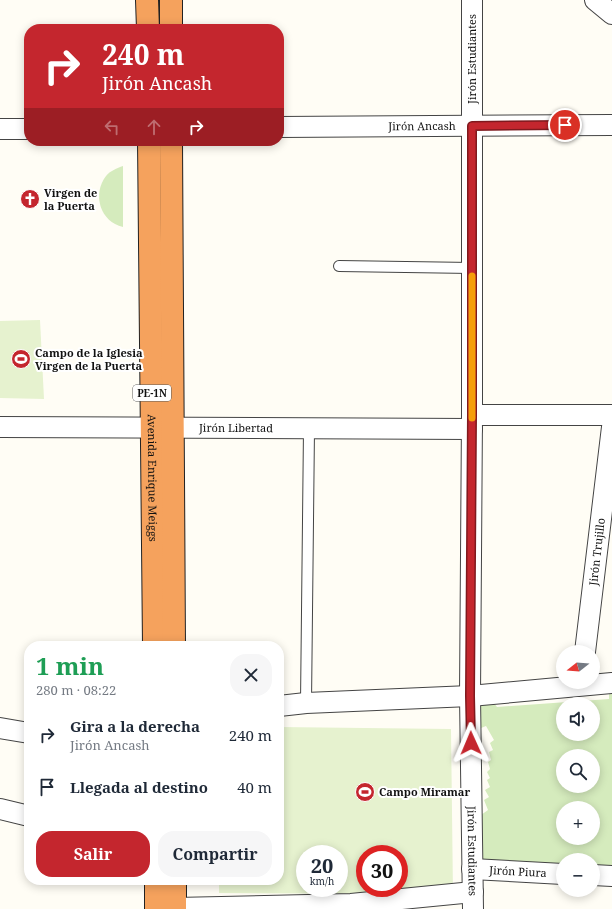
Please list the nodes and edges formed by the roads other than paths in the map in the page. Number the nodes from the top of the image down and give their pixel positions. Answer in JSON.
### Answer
{"nodes":[{"id":1,"x":147,"y":0,"type":"edge"},
{"id":2,"x":171,"y":0,"type":"edge"},
{"id":3,"x":472,"y":0,"type":"edge"},
{"id":4,"x":595,"y":0,"type":"edge"},
{"id":5,"x":612,"y":14,"type":"edge"},
{"id":6,"x":148,"y":24,"type":"edge"},
{"id":7,"x":171,"y":24,"type":"edge"},
{"id":8,"x":612,"y":125,"type":"edge"},
{"id":9,"x":472,"y":126,"type":"junction"},
{"id":10,"x":284,"y":127,"type":"edge"},
{"id":11,"x":0,"y":129,"type":"edge"},
{"id":12,"x":24,"y":129,"type":"edge"},
{"id":13,"x":149,"y":146,"type":"edge"},
{"id":14,"x":171,"y":146,"type":"edge"},
{"id":15,"x":339,"y":266,"type":"dead end"},
{"id":16,"x":472,"y":268,"type":"junction"},
{"id":17,"x":612,"y":415,"type":"edge"},
{"id":18,"x":472,"y":422,"type":"junction"},
{"id":19,"x":0,"y":427,"type":"edge"},
{"id":20,"x":612,"y":427,"type":"edge"},
{"id":21,"x":162,"y":428,"type":"junction"},
{"id":22,"x":309,"y":429,"type":"junction"},
{"id":23,"x":154,"y":641,"type":"edge"},
{"id":24,"x":174,"y":641,"type":"edge"},
{"id":25,"x":586,"y":645,"type":"edge"},
{"id":26,"x":600,"y":683,"type":"edge"},
{"id":27,"x":612,"y":683,"type":"edge"},
{"id":28,"x":556,"y":687,"type":"edge"},
{"id":29,"x":470,"y":696,"type":"junction"},
{"id":30,"x":306,"y":703,"type":"junction"},
{"id":31,"x":284,"y":705,"type":"edge"},
{"id":32,"x":0,"y":728,"type":"edge"},
{"id":33,"x":24,"y":731,"type":"edge"},
{"id":34,"x":0,"y":809,"type":"edge"},
{"id":35,"x":24,"y":815,"type":"edge"},
{"id":36,"x":472,"y":869,"type":"junction"},
{"id":37,"x":556,"y":874,"type":"edge"},
{"id":38,"x":600,"y":875,"type":"edge"},
{"id":39,"x":612,"y":876,"type":"edge"},
{"id":40,"x":158,"y":885,"type":"edge"},
{"id":41,"x":173,"y":885,"type":"edge"},
{"id":42,"x":473,"y":901,"type":"edge"},
{"id":43,"x":169,"y":909,"type":"edge"}],
"edges":[{"from":1,"to":6,"type":"highway"},
{"from":2,"to":7,"type":"highway"},
{"from":3,"to":9,"type":"street","name":"Jirón Estudiantes"},
{"from":4,"to":5,"type":"street"},
{"from":8,"to":9,"type":"street","name":"Jirón Ancash"},
{"from":9,"to":10,"type":"street","name":"Jirón Ancash"},
{"from":9,"to":16,"type":"street","name":"Jirón Estudiantes"},
{"from":11,"to":12,"type":"street"},
{"from":13,"to":21,"type":"highway","name":"Avenida Enrique Meiggs","number":"PE-1N"},
{"from":14,"to":21,"type":"highway","name":"Avenida Enrique Meiggs","number":"PE-1N"},
{"from":15,"to":16,"type":"lane"},
{"from":16,"to":18,"type":"street","name":"Jirón Estudiantes"},
{"from":17,"to":18,"type":"street","name":"Jirón Libertad"},
{"from":18,"to":22,"type":"street","name":"Jirón Libertad"},
{"from":18,"to":29,"type":"street","name":"Jirón Estudiantes"},
{"from":19,"to":21,"type":"street","name":"Jirón Libertad"},
{"from":20,"to":25,"type":"street","name":"Jirón Trujillo"},
{"from":21,"to":22,"type":"street","name":"Jirón Libertad"},
{"from":21,"to":23,"type":"highway","name":"Avenida Enrique Meiggs","number":"PE-1N"},
{"from":21,"to":24,"type":"highway","name":"Avenida Enrique Meiggs","number":"PE-1N"},
{"from":22,"to":30,"type":"lane"},
{"from":26,"to":27,"type":"street"},
{"from":28,"to":29,"type":"street"},
{"from":29,"to":30,"type":"street"},
{"from":29,"to":36,"type":"street","name":"Jirón Estudiantes"},
{"from":30,"to":31,"type":"street"},
{"from":32,"to":33,"type":"street"},
{"from":34,"to":35,"type":"street"},
{"from":36,"to":37,"type":"street","name":"Jirón Piura"},
{"from":36,"to":42,"type":"street","name":"Jirón Estudiantes"},
{"from":38,"to":39,"type":"street"},
{"from":40,"to":43,"type":"highway"},
{"from":41,"to":43,"type":"highway"},
{"from":42,"to":43,"type":"street"}]}
